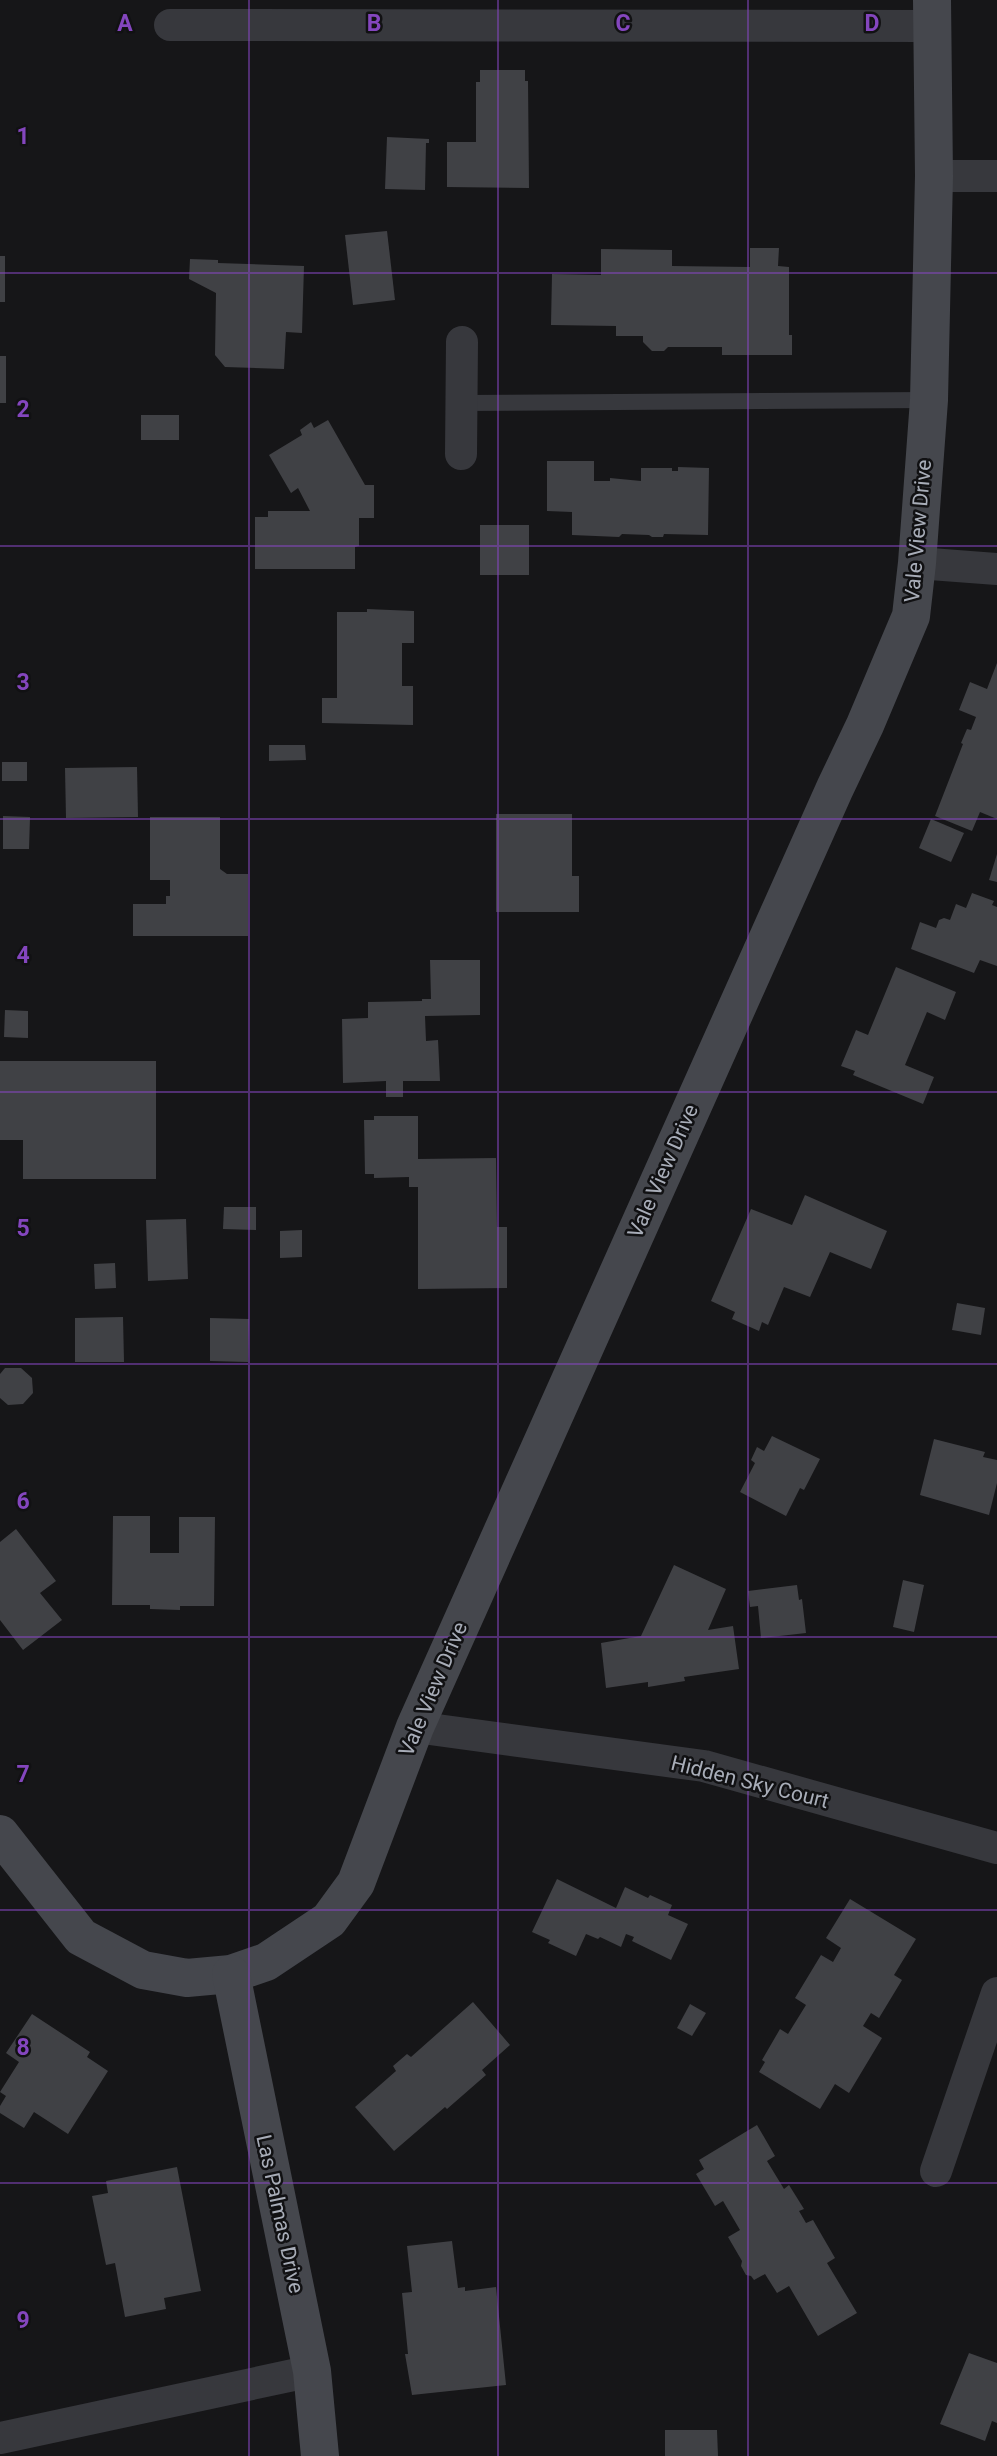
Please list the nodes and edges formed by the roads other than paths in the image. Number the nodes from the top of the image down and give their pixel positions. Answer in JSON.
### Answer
{"nodes":[{"id":1,"x":932,"y":13,"type":"edge"},
{"id":2,"x":170,"y":25,"type":"dead end"},
{"id":3,"x":934,"y":176,"type":"junction"},
{"id":4,"x":997,"y":176,"type":"edge"},
{"id":5,"x":462,"y":342,"type":"dead end"},
{"id":6,"x":929,"y":400,"type":"junction"},
{"id":7,"x":461,"y":403,"type":"junction"},
{"id":8,"x":461,"y":454,"type":"dead end"},
{"id":9,"x":917,"y":563,"type":"junction"},
{"id":10,"x":997,"y":569,"type":"edge"},
{"id":11,"x":415,"y":1727,"type":"junction"},
{"id":12,"x":0,"y":1833,"type":"edge"},
{"id":13,"x":997,"y":1848,"type":"edge"},
{"id":14,"x":231,"y":1974,"type":"junction"},
{"id":15,"x":997,"y":1993,"type":"edge"},
{"id":16,"x":936,"y":2171,"type":"dead end"},
{"id":17,"x":312,"y":2371,"type":"junction"},
{"id":18,"x":0,"y":2438,"type":"edge"},
{"id":19,"x":320,"y":2456,"type":"edge"}],
"edges":[{"from":1,"to":2,"type":"street"},
{"from":1,"to":3,"type":"street","name":"Vale View Drive"},
{"from":3,"to":4,"type":"street"},
{"from":3,"to":6,"type":"street","name":"Vale View Drive"},
{"from":5,"to":7,"type":"street"},
{"from":6,"to":7,"type":"lane"},
{"from":6,"to":9,"type":"street","name":"Vale View Drive"},
{"from":7,"to":8,"type":"street"},
{"from":9,"to":10,"type":"street"},
{"from":9,"to":11,"type":"street","name":"Vale View Drive"},
{"from":11,"to":13,"type":"street","name":"Hidden Sky Court"},
{"from":11,"to":14,"type":"street","name":"Vale View Drive"},
{"from":12,"to":14,"type":"street","name":"Vale View Drive"},
{"from":14,"to":17,"type":"street","name":"Las Palmas Drive"},
{"from":15,"to":16,"type":"street"},
{"from":17,"to":18,"type":"street"},
{"from":17,"to":19,"type":"street","name":"Las Palmas Drive"}]}
